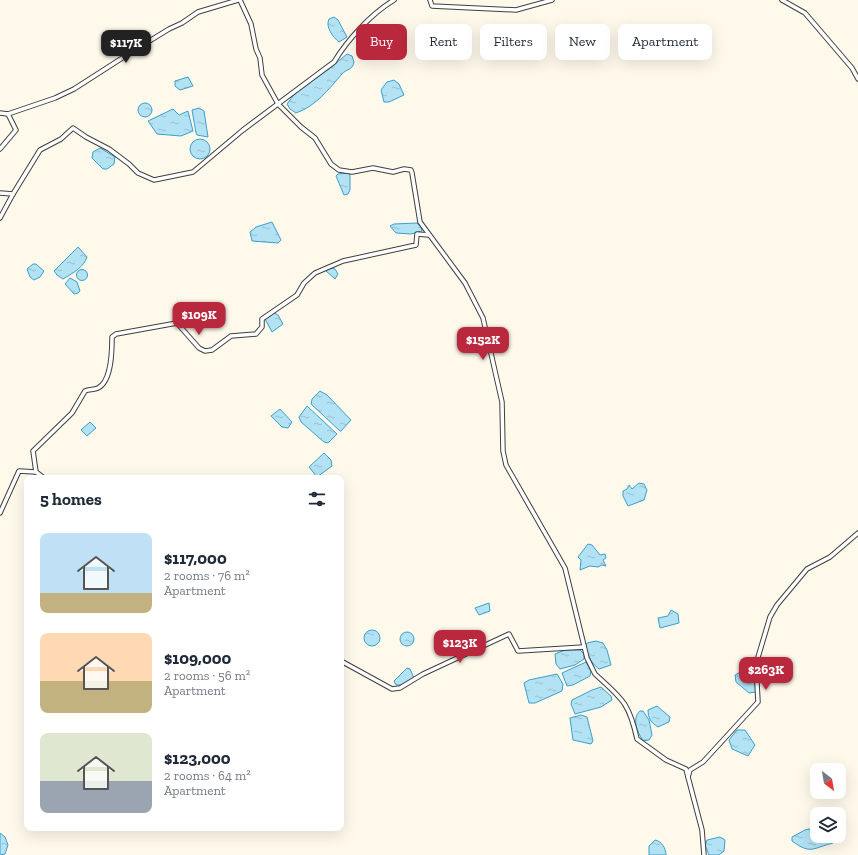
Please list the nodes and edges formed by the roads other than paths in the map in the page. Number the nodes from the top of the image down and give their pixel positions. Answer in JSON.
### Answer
{"nodes":[{"id":1,"x":239,"y":0,"type":"edge"},
{"id":2,"x":394,"y":0,"type":"edge"},
{"id":3,"x":430,"y":0,"type":"edge"},
{"id":4,"x":552,"y":0,"type":"edge"},
{"id":5,"x":782,"y":0,"type":"edge"},
{"id":6,"x":857,"y":76,"type":"edge"},
{"id":7,"x":278,"y":104,"type":"junction"},
{"id":8,"x":0,"y":113,"type":"edge"},
{"id":9,"x":8,"y":114,"type":"junction"},
{"id":10,"x":0,"y":149,"type":"edge"},
{"id":11,"x":0,"y":193,"type":"edge"},
{"id":12,"x":13,"y":194,"type":"junction"},
{"id":13,"x":0,"y":218,"type":"edge"},
{"id":14,"x":429,"y":234,"type":"junction"},
{"id":15,"x":36,"y":472,"type":"junction"},
{"id":16,"x":40,"y":475,"type":"edge"},
{"id":17,"x":0,"y":513,"type":"edge"},
{"id":18,"x":858,"y":533,"type":"edge"},
{"id":19,"x":584,"y":647,"type":"junction"},
{"id":20,"x":344,"y":663,"type":"edge"},
{"id":21,"x":688,"y":777,"type":"junction"},
{"id":22,"x":704,"y":855,"type":"edge"}],
"edges":[{"from":1,"to":7,"type":"street"},
{"from":1,"to":9,"type":"street"},
{"from":2,"to":7,"type":"street"},
{"from":3,"to":4,"type":"street"},
{"from":5,"to":6,"type":"street"},
{"from":7,"to":12,"type":"street"},
{"from":7,"to":14,"type":"street"},
{"from":8,"to":9,"type":"street"},
{"from":9,"to":10,"type":"street"},
{"from":11,"to":12,"type":"street"},
{"from":12,"to":13,"type":"street"},
{"from":14,"to":15,"type":"street"},
{"from":14,"to":19,"type":"street"},
{"from":15,"to":16,"type":"street"},
{"from":15,"to":17,"type":"street"},
{"from":18,"to":21,"type":"street"},
{"from":19,"to":20,"type":"street"},
{"from":19,"to":21,"type":"street"},
{"from":21,"to":22,"type":"street"}]}
